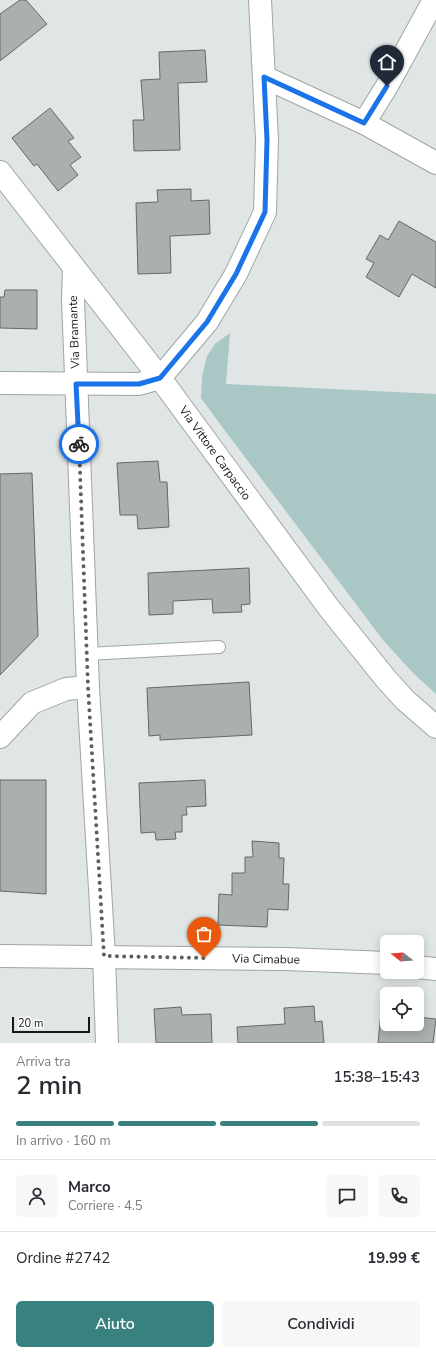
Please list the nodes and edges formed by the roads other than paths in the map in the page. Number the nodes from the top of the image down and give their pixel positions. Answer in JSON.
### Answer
{"nodes":[{"id":1,"x":260,"y":0,"type":"edge"},
{"id":2,"x":434,"y":0,"type":"edge"},
{"id":3,"x":264,"y":77,"type":"junction"},
{"id":4,"x":364,"y":123,"type":"junction"},
{"id":5,"x":436,"y":163,"type":"edge"},
{"id":6,"x":0,"y":172,"type":"edge"},
{"id":7,"x":74,"y":268,"type":"junction"},
{"id":8,"x":160,"y":378,"type":"junction"},
{"id":9,"x":0,"y":383,"type":"edge"},
{"id":10,"x":76,"y":384,"type":"junction"},
{"id":11,"x":219,"y":647,"type":"dead end"},
{"id":12,"x":87,"y":654,"type":"junction"},
{"id":13,"x":88,"y":687,"type":"junction"},
{"id":14,"x":436,"y":727,"type":"edge"},
{"id":15,"x":0,"y":737,"type":"edge"},
{"id":16,"x":0,"y":956,"type":"edge"},
{"id":17,"x":104,"y":956,"type":"junction"},
{"id":18,"x":380,"y":963,"type":"edge"},
{"id":19,"x":424,"y":968,"type":"edge"},
{"id":20,"x":436,"y":969,"type":"edge"},
{"id":21,"x":107,"y":1043,"type":"edge"}],
"edges":[{"from":1,"to":3,"type":"street"},
{"from":2,"to":4,"type":"street"},
{"from":3,"to":4,"type":"street"},
{"from":3,"to":8,"type":"street"},
{"from":4,"to":5,"type":"street"},
{"from":6,"to":7,"type":"street","name":"Via Vittore Carpaccio"},
{"from":7,"to":8,"type":"street","name":"Via Vittore Carpaccio"},
{"from":7,"to":10,"type":"street","name":"Via Bramante"},
{"from":8,"to":10,"type":"street"},
{"from":8,"to":14,"type":"street","name":"Via Vittore Carpaccio"},
{"from":9,"to":10,"type":"street"},
{"from":10,"to":12,"type":"street","name":"Via Bramante"},
{"from":11,"to":12,"type":"lane"},
{"from":12,"to":13,"type":"street","name":"Via Bramante"},
{"from":13,"to":15,"type":"street"},
{"from":13,"to":17,"type":"street","name":"Via Bramante"},
{"from":16,"to":17,"type":"street","name":"Via Cimabue"},
{"from":17,"to":18,"type":"street","name":"Via Cimabue"},
{"from":17,"to":21,"type":"street","name":"Via Bramante"},
{"from":19,"to":20,"type":"street"}]}
